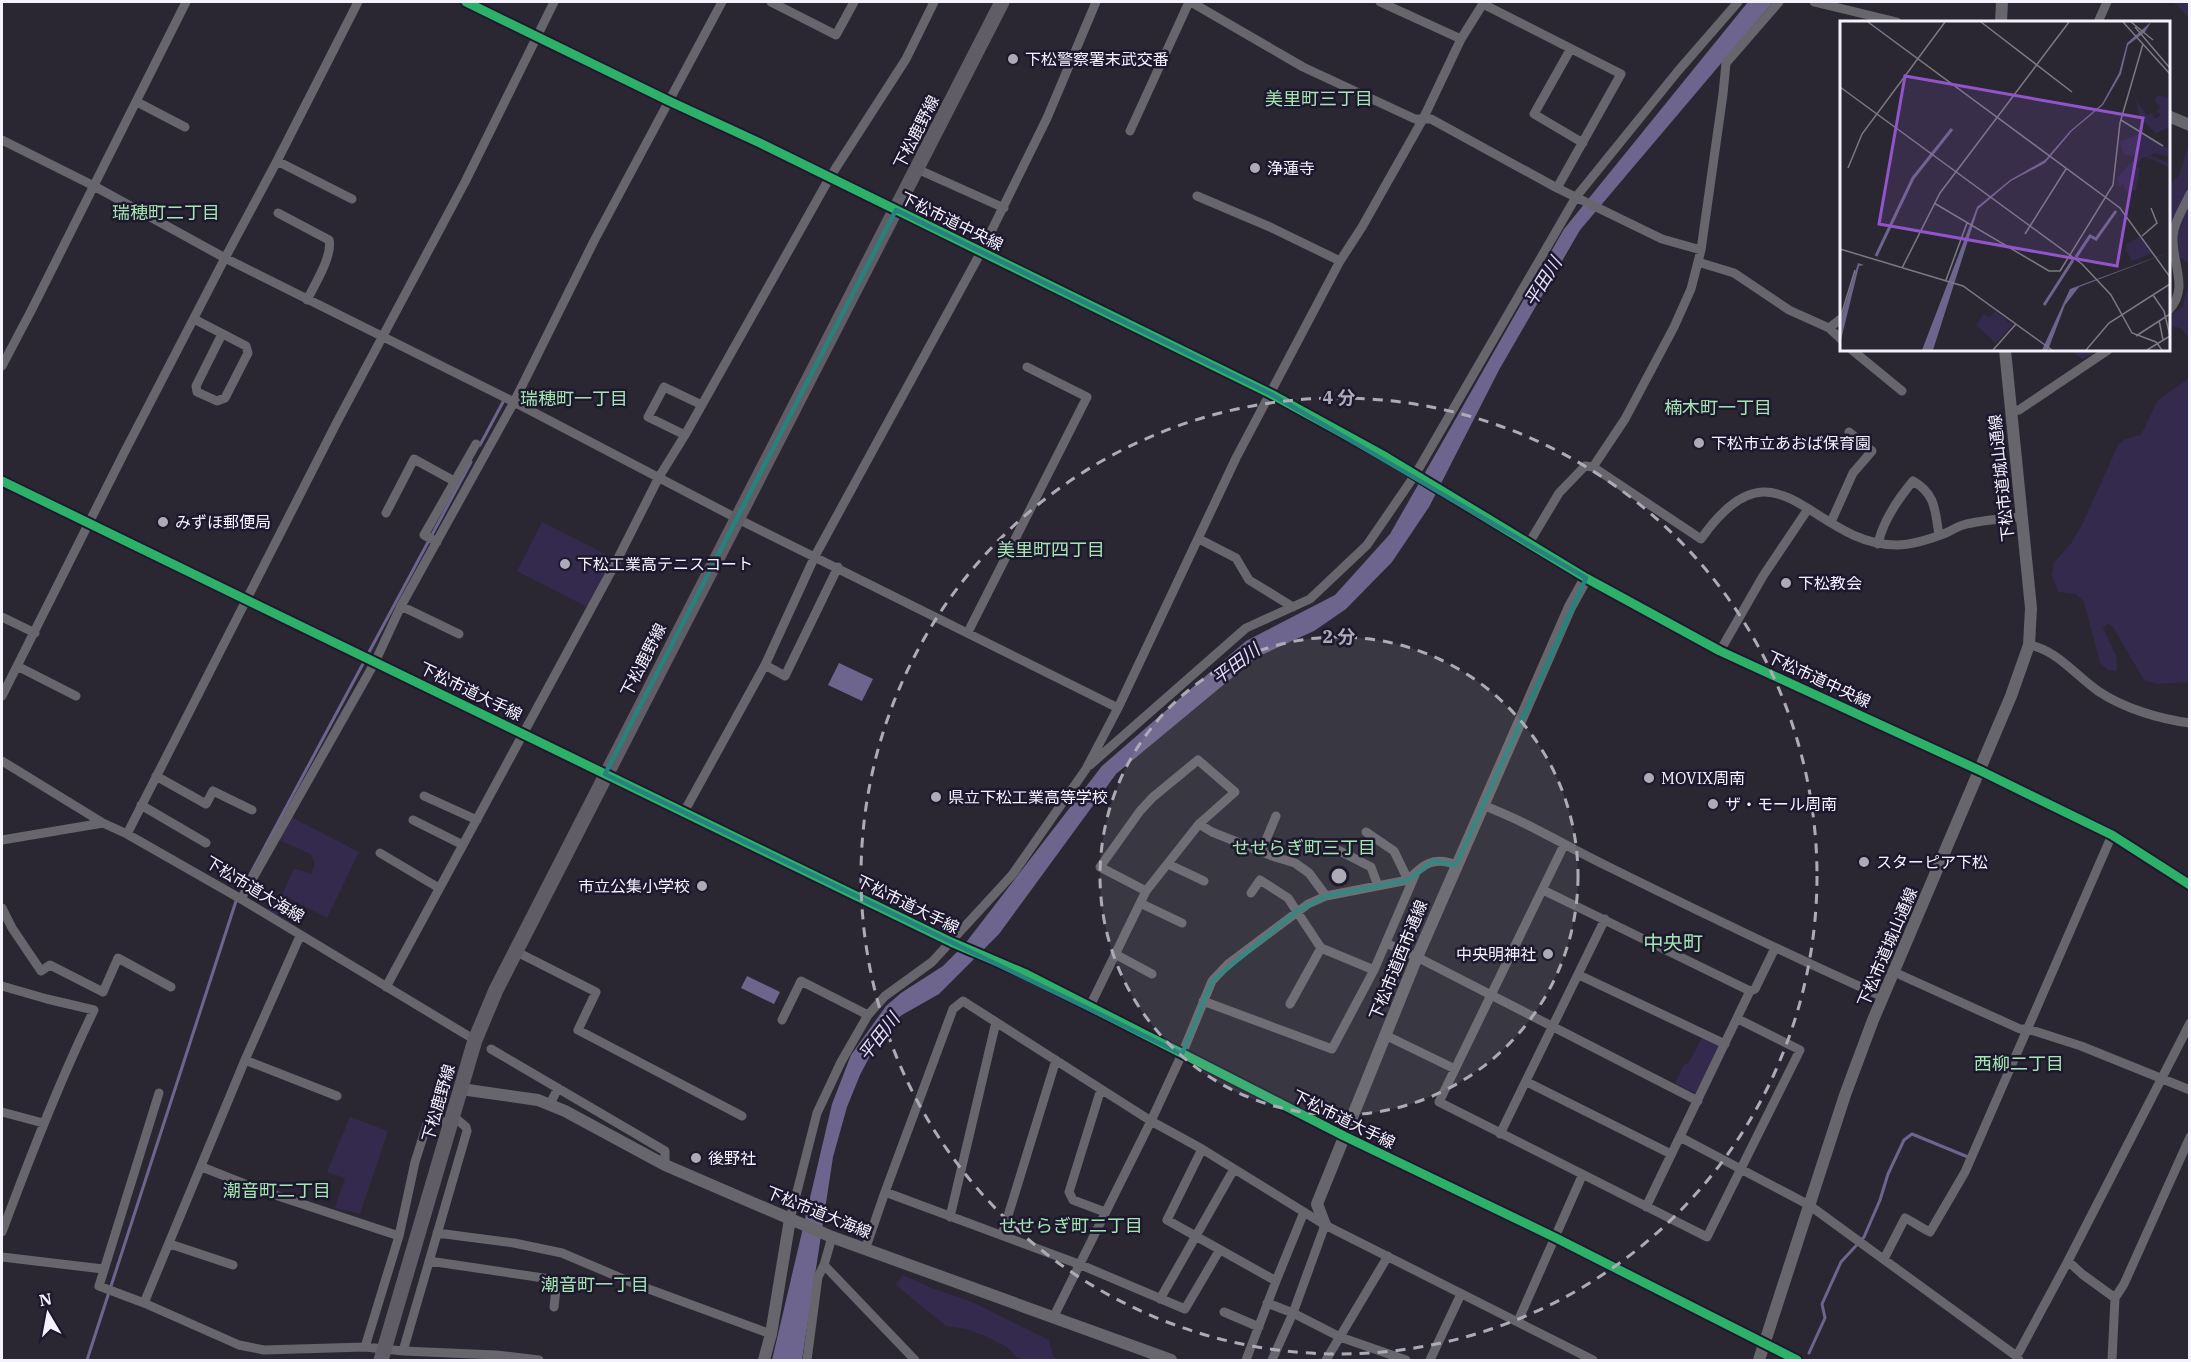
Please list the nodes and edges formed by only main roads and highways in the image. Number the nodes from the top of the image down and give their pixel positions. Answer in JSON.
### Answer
{"nodes":[{"id":1,"x":1002,"y":2,"type":"edge"},
{"id":2,"x":381,"y":1360,"type":"edge"}],
"edges":[{"from":1,"to":2,"type":"main road","name":"下松鹿野線","bridge":true}]}
